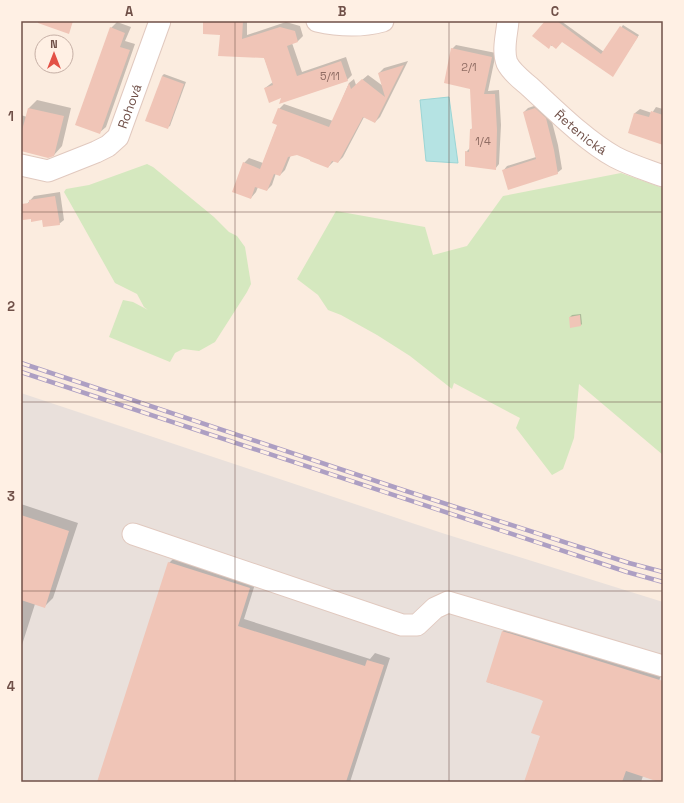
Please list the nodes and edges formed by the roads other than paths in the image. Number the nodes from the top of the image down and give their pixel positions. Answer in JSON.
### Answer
{"nodes":[{"id":1,"x":160,"y":21,"type":"edge"},
{"id":2,"x":317,"y":21,"type":"edge"},
{"id":3,"x":383,"y":21,"type":"edge"},
{"id":4,"x":508,"y":21,"type":"edge"},
{"id":5,"x":21,"y":166,"type":"edge"},
{"id":6,"x":663,"y":176,"type":"edge"},
{"id":7,"x":133,"y":534,"type":"dead end"},
{"id":8,"x":663,"y":666,"type":"edge"}],
"edges":[{"from":1,"to":5,"type":"street","name":"Rohová"},
{"from":2,"to":3,"type":"street"},
{"from":4,"to":6,"type":"street","name":"Řetenická"},
{"from":7,"to":8,"type":"street"}]}
